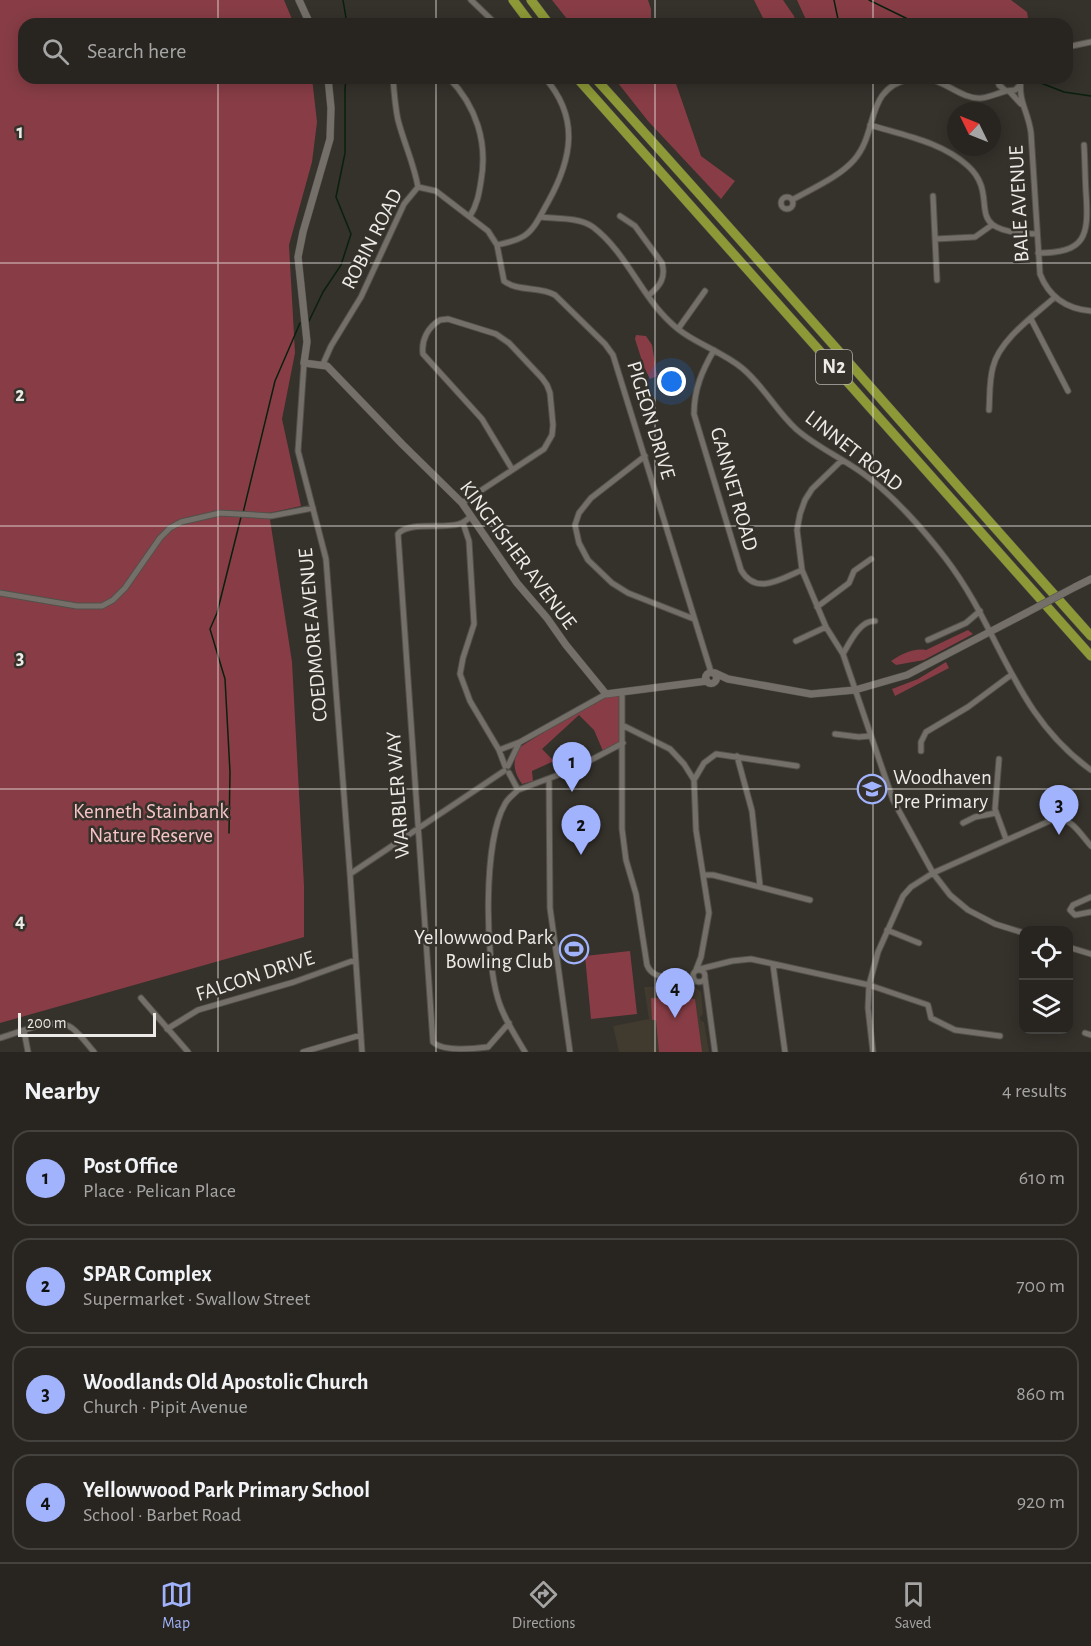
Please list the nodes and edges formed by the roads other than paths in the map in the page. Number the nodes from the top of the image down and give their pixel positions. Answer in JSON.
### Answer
{"nodes":[{"id":1,"x":299,"y":0,"type":"edge"},
{"id":2,"x":471,"y":0,"type":"edge"},
{"id":3,"x":513,"y":0,"type":"edge"},
{"id":4,"x":531,"y":0,"type":"edge"},
{"id":5,"x":307,"y":18,"type":"edge"},
{"id":6,"x":490,"y":18,"type":"edge"},
{"id":7,"x":526,"y":18,"type":"edge"},
{"id":8,"x":544,"y":18,"type":"edge"},
{"id":9,"x":1091,"y":42,"type":"edge"},
{"id":10,"x":1073,"y":46,"type":"edge"},
{"id":11,"x":329,"y":84,"type":"edge"},
{"id":12,"x":393,"y":84,"type":"edge"},
{"id":13,"x":454,"y":84,"type":"edge"},
{"id":14,"x":549,"y":84,"type":"edge"},
{"id":15,"x":582,"y":84,"type":"edge"},
{"id":16,"x":600,"y":84,"type":"edge"},
{"id":17,"x":895,"y":84,"type":"edge"},
{"id":18,"x":944,"y":84,"type":"edge"},
{"id":19,"x":999,"y":85,"type":"joint"},
{"id":20,"x":1020,"y":85,"type":"joint"},
{"id":21,"x":1007,"y":91,"type":"junction"},
{"id":22,"x":991,"y":95,"type":"junction"},
{"id":23,"x":1021,"y":104,"type":"junction"},
{"id":24,"x":870,"y":125,"type":"junction"},
{"id":25,"x":1084,"y":146,"type":"dead end"},
{"id":26,"x":418,"y":188,"type":"junction"},
{"id":27,"x":933,"y":196,"type":"dead end"},
{"id":28,"x":792,"y":200,"type":"dead end"},
{"id":29,"x":470,"y":216,"type":"junction"},
{"id":30,"x":620,"y":216,"type":"dead end"},
{"id":31,"x":540,"y":217,"type":"junction"},
{"id":32,"x":992,"y":225,"type":"junction"},
{"id":33,"x":1037,"y":234,"type":"junction"},
{"id":34,"x":935,"y":238,"type":"junction"},
{"id":35,"x":497,"y":245,"type":"junction"},
{"id":36,"x":1038,"y":253,"type":"junction"},
{"id":37,"x":937,"y":280,"type":"dead end"},
{"id":38,"x":705,"y":291,"type":"dead end"},
{"id":39,"x":649,"y":295,"type":"junction"},
{"id":40,"x":1055,"y":297,"type":"junction"},
{"id":41,"x":1091,"y":310,"type":"edge"},
{"id":42,"x":1031,"y":319,"type":"junction"},
{"id":43,"x":678,"y":329,"type":"junction"},
{"id":44,"x":714,"y":351,"type":"junction"},
{"id":45,"x":304,"y":363,"type":"junction"},
{"id":46,"x":323,"y":364,"type":"junction"},
{"id":47,"x":1068,"y":391,"type":"dead end"},
{"id":48,"x":989,"y":410,"type":"dead end"},
{"id":49,"x":645,"y":456,"type":"junction"},
{"id":50,"x":842,"y":460,"type":"junction"},
{"id":51,"x":512,"y":469,"type":"junction"},
{"id":52,"x":462,"y":503,"type":"junction"},
{"id":53,"x":313,"y":508,"type":"junction"},
{"id":54,"x":471,"y":516,"type":"junction"},
{"id":55,"x":463,"y":523,"type":"junction"},
{"id":56,"x":871,"y":559,"type":"dead end"},
{"id":57,"x":802,"y":570,"type":"junction"},
{"id":58,"x":1091,"y":579,"type":"edge"},
{"id":59,"x":0,"y":593,"type":"edge"},
{"id":60,"x":817,"y":607,"type":"junction"},
{"id":61,"x":980,"y":611,"type":"junction"},
{"id":62,"x":694,"y":619,"type":"junction"},
{"id":63,"x":875,"y":621,"type":"dead end"},
{"id":64,"x":826,"y":627,"type":"junction"},
{"id":65,"x":990,"y":631,"type":"junction"},
{"id":66,"x":1091,"y":636,"type":"edge"},
{"id":67,"x":796,"y":640,"type":"dead end"},
{"id":68,"x":928,"y":640,"type":"dead end"},
{"id":69,"x":843,"y":654,"type":"junction"},
{"id":70,"x":1091,"y":656,"type":"edge"},
{"id":71,"x":1011,"y":675,"type":"junction"},
{"id":72,"x":710,"y":676,"type":"junction"},
{"id":73,"x":855,"y":690,"type":"junction"},
{"id":74,"x":622,"y":693,"type":"junction"},
{"id":75,"x":606,"y":694,"type":"junction"},
{"id":76,"x":622,"y":725,"type":"junction"},
{"id":77,"x":835,"y":734,"type":"dead end"},
{"id":78,"x":870,"y":736,"type":"junction"},
{"id":79,"x":519,"y":742,"type":"junction"},
{"id":80,"x":623,"y":743,"type":"junction"},
{"id":81,"x":499,"y":750,"type":"junction"},
{"id":82,"x":921,"y":751,"type":"dead end"},
{"id":83,"x":737,"y":756,"type":"junction"},
{"id":84,"x":999,"y":759,"type":"dead end"},
{"id":85,"x":797,"y":766,"type":"dead end"},
{"id":86,"x":507,"y":769,"type":"junction"},
{"id":87,"x":1091,"y":770,"type":"edge"},
{"id":88,"x":549,"y":780,"type":"junction"},
{"id":89,"x":694,"y":780,"type":"junction"},
{"id":90,"x":518,"y":790,"type":"junction"},
{"id":91,"x":996,"y":813,"type":"junction"},
{"id":92,"x":963,"y":823,"type":"dead end"},
{"id":93,"x":417,"y":828,"type":"junction"},
{"id":94,"x":1006,"y":839,"type":"junction"},
{"id":95,"x":1091,"y":846,"type":"edge"},
{"id":96,"x":933,"y":873,"type":"junction"},
{"id":97,"x":350,"y":874,"type":"junction"},
{"id":98,"x":704,"y":875,"type":"junction"},
{"id":99,"x":760,"y":886,"type":"junction"},
{"id":100,"x":1091,"y":897,"type":"edge"},
{"id":101,"x":810,"y":900,"type":"dead end"},
{"id":102,"x":1091,"y":912,"type":"edge"},
{"id":103,"x":887,"y":930,"type":"junction"},
{"id":104,"x":1019,"y":932,"type":"edge"},
{"id":105,"x":919,"y":943,"type":"dead end"},
{"id":106,"x":1073,"y":949,"type":"edge"},
{"id":107,"x":1091,"y":954,"type":"edge"},
{"id":108,"x":355,"y":960,"type":"junction"},
{"id":109,"x":773,"y":965,"type":"junction"},
{"id":110,"x":701,"y":972,"type":"junction"},
{"id":111,"x":684,"y":976,"type":"junction"},
{"id":112,"x":695,"y":981,"type":"junction"},
{"id":113,"x":869,"y":985,"type":"junction"},
{"id":114,"x":707,"y":996,"type":"junction"},
{"id":115,"x":141,"y":998,"type":"dead end"},
{"id":116,"x":509,"y":1023,"type":"junction"},
{"id":117,"x":168,"y":1029,"type":"junction"},
{"id":118,"x":24,"y":1031,"type":"junction"},
{"id":119,"x":361,"y":1035,"type":"junction"},
{"id":120,"x":1000,"y":1036,"type":"dead end"},
{"id":121,"x":0,"y":1038,"type":"edge"},
{"id":122,"x":486,"y":1050,"type":"edge"},
{"id":123,"x":472,"y":1051,"type":"edge"},
{"id":124,"x":28,"y":1052,"type":"edge"},
{"id":125,"x":94,"y":1052,"type":"edge"},
{"id":126,"x":188,"y":1052,"type":"edge"},
{"id":127,"x":303,"y":1052,"type":"edge"},
{"id":128,"x":362,"y":1052,"type":"edge"},
{"id":129,"x":525,"y":1052,"type":"edge"},
{"id":130,"x":570,"y":1052,"type":"edge"},
{"id":131,"x":715,"y":1052,"type":"edge"},
{"id":132,"x":785,"y":1052,"type":"edge"},
{"id":133,"x":873,"y":1052,"type":"edge"}],
"edges":[{"from":1,"to":5,"type":"street"},
{"from":2,"to":6,"type":"street"},
{"from":3,"to":7,"type":"highway"},
{"from":4,"to":8,"type":"highway"},
{"from":9,"to":10,"type":"street"},
{"from":11,"to":45,"type":"street","name":"COEDMORE AVENUE"},
{"from":12,"to":26,"type":"street"},
{"from":13,"to":29,"type":"street"},
{"from":14,"to":31,"type":"street"},
{"from":15,"to":70,"type":"highway","number":"N2"},
{"from":16,"to":66,"type":"highway","number":"N2"},
{"from":17,"to":24,"type":"street"},
{"from":18,"to":22,"type":"street"},
{"from":19,"to":21,"type":"street","name":"BALE AVENUE"},
{"from":19,"to":22,"type":"street"},
{"from":20,"to":21,"type":"street"},
{"from":20,"to":23,"type":"street","name":"BALE AVENUE"},
{"from":21,"to":22,"type":"street"},
{"from":21,"to":23,"type":"street","name":"BALE AVENUE"},
{"from":23,"to":33,"type":"street","name":"BALE AVENUE"},
{"from":24,"to":28,"type":"street"},
{"from":24,"to":32,"type":"street"},
{"from":25,"to":36,"type":"street"},
{"from":26,"to":29,"type":"street","name":"ROBIN ROAD"},
{"from":26,"to":46,"type":"street","name":"ROBIN ROAD"},
{"from":27,"to":34,"type":"street"},
{"from":29,"to":35,"type":"street","name":"ROBIN ROAD"},
{"from":30,"to":39,"type":"street"},
{"from":31,"to":35,"type":"street"},
{"from":31,"to":39,"type":"street","name":"LINNET ROAD"},
{"from":32,"to":33,"type":"street"},
{"from":32,"to":34,"type":"street"},
{"from":33,"to":36,"type":"street","name":"BALE AVENUE"},
{"from":34,"to":37,"type":"street"},
{"from":35,"to":49,"type":"street","name":"PIGEON DRIVE"},
{"from":36,"to":40,"type":"street","name":"BALE AVENUE"},
{"from":38,"to":43,"type":"street"},
{"from":39,"to":43,"type":"street","name":"LINNET ROAD"},
{"from":40,"to":41,"type":"street"},
{"from":40,"to":42,"type":"street"},
{"from":42,"to":47,"type":"street"},
{"from":42,"to":48,"type":"street"},
{"from":43,"to":44,"type":"street","name":"LINNET ROAD"},
{"from":44,"to":50,"type":"street","name":"LINNET ROAD"},
{"from":44,"to":57,"type":"street","name":"GANNET ROAD"},
{"from":45,"to":46,"type":"street"},
{"from":45,"to":53,"type":"street","name":"COEDMORE AVENUE"},
{"from":46,"to":52,"type":"street","name":"KINGFISHER AVENUE"},
{"from":49,"to":62,"type":"street","name":"PIGEON DRIVE"},
{"from":49,"to":62,"type":"street"},
{"from":50,"to":57,"type":"street"},
{"from":50,"to":61,"type":"street","name":"LINNET ROAD"},
{"from":51,"to":51,"type":"street"},
{"from":51,"to":52,"type":"street"},
{"from":52,"to":54,"type":"street","name":"KINGFISHER AVENUE"},
{"from":53,"to":59,"type":"street"},
{"from":53,"to":97,"type":"street","name":"COEDMORE AVENUE"},
{"from":54,"to":55,"type":"street"},
{"from":54,"to":75,"type":"street","name":"KINGFISHER AVENUE"},
{"from":55,"to":81,"type":"street"},
{"from":55,"to":93,"type":"street","name":"WARBLER WAY"},
{"from":56,"to":60,"type":"street"},
{"from":57,"to":60,"type":"street"},
{"from":58,"to":65,"type":"street","bridge":true},
{"from":60,"to":64,"type":"street"},
{"from":61,"to":65,"type":"street","name":"LINNET ROAD"},
{"from":61,"to":68,"type":"street"},
{"from":62,"to":72,"type":"street","name":"PIGEON DRIVE"},
{"from":63,"to":69,"type":"street"},
{"from":64,"to":67,"type":"street"},
{"from":64,"to":69,"type":"street"},
{"from":65,"to":71,"type":"street","name":"LINNET ROAD"},
{"from":65,"to":73,"type":"street"},
{"from":69,"to":73,"type":"street"},
{"from":71,"to":82,"type":"street"},
{"from":71,"to":87,"type":"street","name":"LINNET ROAD"},
{"from":72,"to":73,"type":"street"},
{"from":72,"to":74,"type":"street"},
{"from":73,"to":78,"type":"street"},
{"from":74,"to":75,"type":"street"},
{"from":74,"to":76,"type":"street"},
{"from":75,"to":79,"type":"street"},
{"from":76,"to":80,"type":"street"},
{"from":76,"to":89,"type":"street"},
{"from":77,"to":78,"type":"street"},
{"from":78,"to":96,"type":"street"},
{"from":79,"to":81,"type":"street"},
{"from":79,"to":86,"type":"street"},
{"from":80,"to":88,"type":"street"},
{"from":80,"to":111,"type":"street"},
{"from":81,"to":86,"type":"street"},
{"from":83,"to":85,"type":"street"},
{"from":83,"to":89,"type":"street"},
{"from":83,"to":99,"type":"street"},
{"from":84,"to":91,"type":"street"},
{"from":86,"to":90,"type":"street"},
{"from":86,"to":93,"type":"street"},
{"from":88,"to":90,"type":"street"},
{"from":88,"to":130,"type":"street"},
{"from":89,"to":98,"type":"street"},
{"from":90,"to":116,"type":"street"},
{"from":91,"to":92,"type":"street"},
{"from":91,"to":94,"type":"street"},
{"from":93,"to":97,"type":"street"},
{"from":93,"to":123,"type":"street","name":"WARBLER WAY"},
{"from":94,"to":95,"type":"street"},
{"from":94,"to":96,"type":"street"},
{"from":96,"to":103,"type":"street"},
{"from":96,"to":104,"type":"street"},
{"from":97,"to":108,"type":"street","name":"COEDMORE AVENUE"},
{"from":98,"to":99,"type":"street"},
{"from":98,"to":110,"type":"street"},
{"from":99,"to":101,"type":"street"},
{"from":100,"to":102,"type":"street"},
{"from":103,"to":105,"type":"street"},
{"from":103,"to":113,"type":"street"},
{"from":106,"to":107,"type":"street"},
{"from":108,"to":117,"type":"street","name":"FALCON DRIVE"},
{"from":108,"to":119,"type":"street","name":"COEDMORE AVENUE"},
{"from":109,"to":110,"type":"street"},
{"from":109,"to":113,"type":"street"},
{"from":109,"to":132,"type":"street"},
{"from":110,"to":111,"type":"street"},
{"from":110,"to":112,"type":"street"},
{"from":110,"to":112,"type":"street"},
{"from":110,"to":114,"type":"street"},
{"from":111,"to":112,"type":"street"},
{"from":112,"to":114,"type":"street"},
{"from":113,"to":120,"type":"street"},
{"from":113,"to":133,"type":"street"},
{"from":114,"to":131,"type":"street"},
{"from":115,"to":117,"type":"street"},
{"from":116,"to":122,"type":"street","name":"WARBLER WAY"},
{"from":116,"to":129,"type":"street"},
{"from":117,"to":126,"type":"street"},
{"from":118,"to":121,"type":"street"},
{"from":118,"to":124,"type":"street"},
{"from":118,"to":125,"type":"street"},
{"from":119,"to":127,"type":"street"},
{"from":119,"to":128,"type":"street","name":"COEDMORE AVENUE"},
{"from":122,"to":123,"type":"street","name":"WARBLER WAY"}]}
